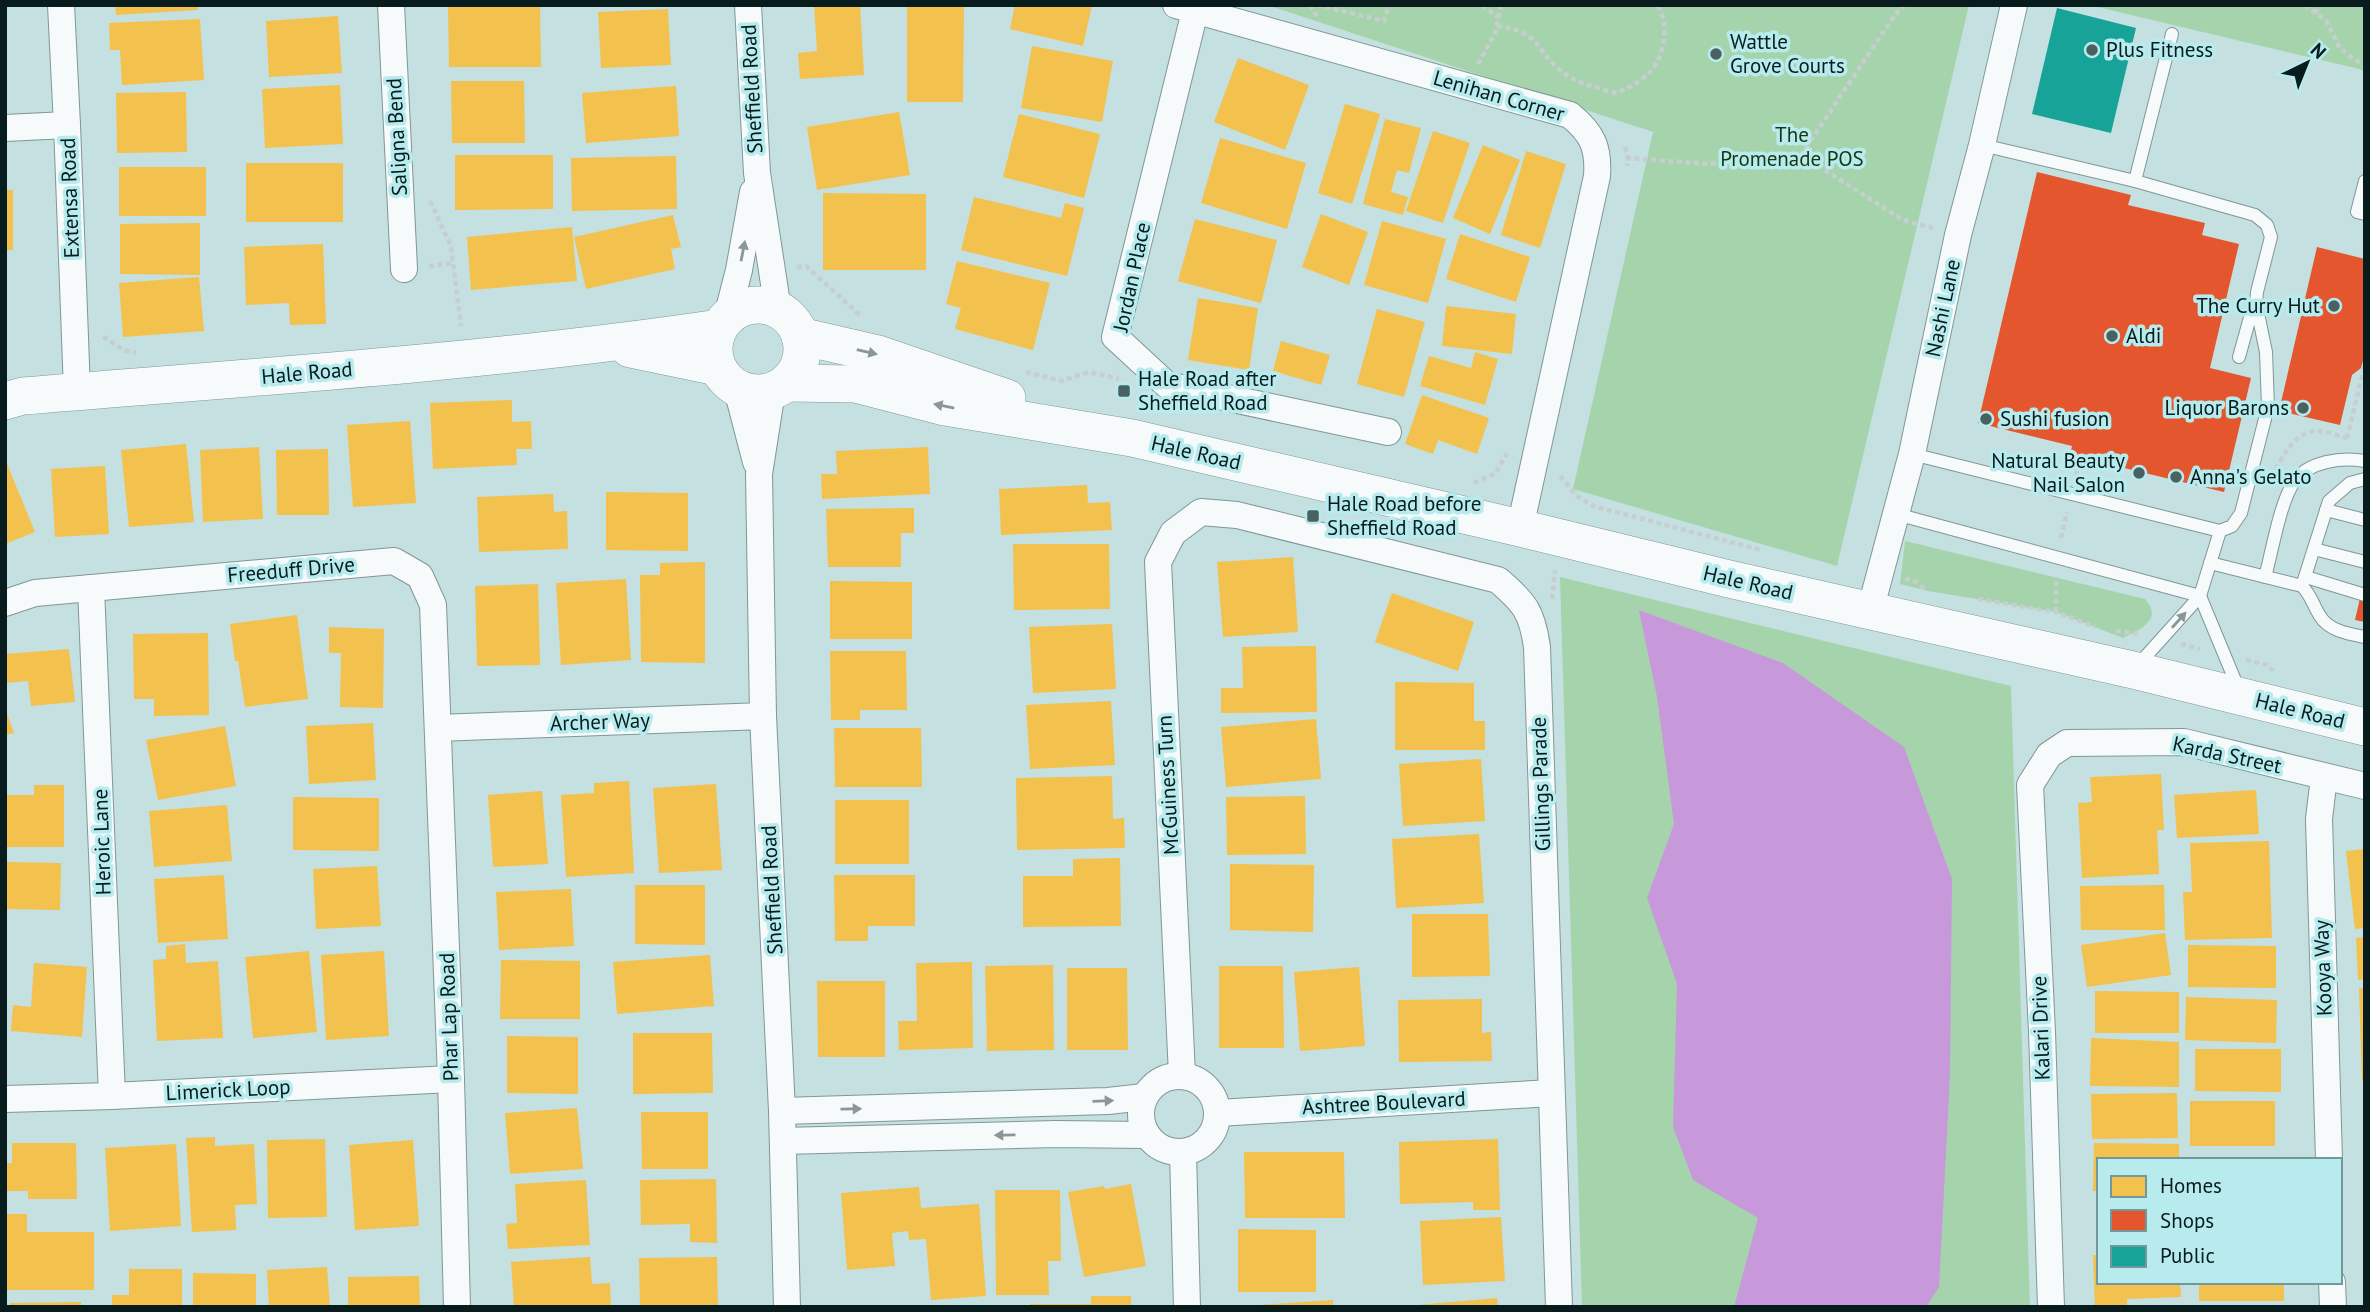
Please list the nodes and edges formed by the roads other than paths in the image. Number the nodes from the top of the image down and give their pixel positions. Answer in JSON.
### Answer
{"nodes":[{"id":1,"x":61,"y":5,"type":"edge"},
{"id":2,"x":391,"y":5,"type":"edge"},
{"id":3,"x":748,"y":5,"type":"edge"},
{"id":4,"x":2014,"y":5,"type":"edge"},
{"id":5,"x":1186,"y":8,"type":"edge"},
{"id":6,"x":2172,"y":34,"type":"dead end"},
{"id":7,"x":67,"y":125,"type":"junction"},
{"id":8,"x":5,"y":128,"type":"edge"},
{"id":9,"x":1982,"y":145,"type":"junction"},
{"id":10,"x":757,"y":173,"type":"junction"},
{"id":11,"x":2135,"y":181,"type":"junction"},
{"id":12,"x":2365,"y":181,"type":"edge"},
{"id":13,"x":2365,"y":214,"type":"edge"},
{"id":14,"x":404,"y":269,"type":"dead end"},
{"id":15,"x":2257,"y":292,"type":"junction"},
{"id":16,"x":723,"y":322,"type":"junction"},
{"id":17,"x":789,"y":323,"type":"junction"},
{"id":18,"x":609,"y":344,"type":"junction"},
{"id":19,"x":2239,"y":357,"type":"dead end"},
{"id":20,"x":754,"y":383,"type":"junction"},
{"id":21,"x":77,"y":391,"type":"junction"},
{"id":22,"x":5,"y":401,"type":"edge"},
{"id":23,"x":1388,"y":432,"type":"dead end"},
{"id":24,"x":1132,"y":438,"type":"junction"},
{"id":25,"x":1912,"y":454,"type":"junction"},
{"id":26,"x":2365,"y":461,"type":"edge"},
{"id":27,"x":2365,"y":479,"type":"edge"},
{"id":28,"x":2326,"y":510,"type":"junction"},
{"id":29,"x":1201,"y":512,"type":"joint"},
{"id":30,"x":1896,"y":514,"type":"junction"},
{"id":31,"x":2365,"y":520,"type":"edge"},
{"id":32,"x":1520,"y":528,"type":"junction"},
{"id":33,"x":2220,"y":531,"type":"junction"},
{"id":34,"x":2314,"y":549,"type":"junction"},
{"id":35,"x":2365,"y":562,"type":"edge"},
{"id":36,"x":2210,"y":563,"type":"junction"},
{"id":37,"x":2265,"y":577,"type":"junction"},
{"id":38,"x":2304,"y":582,"type":"junction"},
{"id":39,"x":92,"y":588,"type":"junction"},
{"id":40,"x":2365,"y":595,"type":"edge"},
{"id":41,"x":2200,"y":596,"type":"junction"},
{"id":42,"x":5,"y":603,"type":"edge"},
{"id":43,"x":1870,"y":611,"type":"junction"},
{"id":44,"x":2365,"y":637,"type":"edge"},
{"id":45,"x":2133,"y":670,"type":"junction"},
{"id":46,"x":2242,"y":697,"type":"junction"},
{"id":47,"x":763,"y":716,"type":"junction"},
{"id":48,"x":2365,"y":727,"type":"edge"},
{"id":49,"x":438,"y":728,"type":"junction"},
{"id":50,"x":2049,"y":755,"type":"joint"},
{"id":51,"x":2324,"y":777,"type":"junction"},
{"id":52,"x":2365,"y":786,"type":"edge"},
{"id":53,"x":1182,"y":1075,"type":"junction"},
{"id":54,"x":451,"y":1079,"type":"junction"},
{"id":55,"x":1551,"y":1093,"type":"junction"},
{"id":56,"x":112,"y":1096,"type":"junction"},
{"id":57,"x":1144,"y":1097,"type":"junction"},
{"id":58,"x":5,"y":1099,"type":"edge"},
{"id":59,"x":1056,"y":1102,"type":"junction"},
{"id":60,"x":911,"y":1108,"type":"junction"},
{"id":61,"x":782,"y":1111,"type":"junction"},
{"id":62,"x":1218,"y":1113,"type":"junction"},
{"id":63,"x":1056,"y":1134,"type":"junction"},
{"id":64,"x":1147,"y":1135,"type":"junction"},
{"id":65,"x":912,"y":1137,"type":"junction"},
{"id":66,"x":783,"y":1141,"type":"junction"},
{"id":67,"x":1183,"y":1152,"type":"junction"},
{"id":68,"x":2329,"y":1158,"type":"edge"},
{"id":69,"x":2332,"y":1284,"type":"edge"},
{"id":70,"x":457,"y":1307,"type":"edge"},
{"id":71,"x":787,"y":1307,"type":"edge"},
{"id":72,"x":1187,"y":1307,"type":"edge"},
{"id":73,"x":1559,"y":1307,"type":"edge"},
{"id":74,"x":2051,"y":1307,"type":"edge"},
{"id":75,"x":2333,"y":1307,"type":"edge"}],
"edges":[{"from":1,"to":7,"type":"street","name":"Extensa Road"},
{"from":2,"to":14,"type":"street","name":"Saligna Bend"},
{"from":3,"to":10,"type":"street","name":"Sheffield Road"},
{"from":4,"to":9,"type":"street","name":"Nashi Lane"},
{"from":5,"to":23,"type":"street","name":"Jordan Place"},
{"from":5,"to":32,"type":"street","name":"Lenihan Corner"},
{"from":6,"to":11,"type":"lane"},
{"from":7,"to":8,"type":"street"},
{"from":7,"to":21,"type":"street","name":"Extensa Road"},
{"from":9,"to":11,"type":"lane"},
{"from":9,"to":25,"type":"street","name":"Nashi Lane"},
{"from":16,"to":10,"type":"street","name":"Sheffield Road","one_way":true},
{"from":10,"to":17,"type":"street","name":"Sheffield Road"},
{"from":11,"to":15,"type":"lane"},
{"from":12,"to":13,"type":"lane"},
{"from":15,"to":19,"type":"lane"},
{"from":15,"to":33,"type":"lane"},
{"from":16,"to":17,"type":"main road"},
{"from":16,"to":18,"type":"main road","name":"Hale Road"},
{"from":16,"to":20,"type":"main road"},
{"from":17,"to":20,"type":"main road"},
{"from":17,"to":24,"type":"main road","name":"Hale Road","one_way":true},
{"from":18,"to":20,"type":"main road","name":"Hale Road"},
{"from":18,"to":21,"type":"main road","name":"Hale Road"},
{"from":24,"to":20,"type":"main road","name":"Hale Road","one_way":true},
{"from":20,"to":47,"type":"street","name":"Sheffield Road"},
{"from":21,"to":22,"type":"main road","name":"Hale Road"},
{"from":24,"to":32,"type":"main road","name":"Hale Road"},
{"from":25,"to":30,"type":"street","name":"Nashi Lane"},
{"from":25,"to":33,"type":"lane"},
{"from":26,"to":37,"type":"lane"},
{"from":27,"to":28,"type":"lane"},
{"from":28,"to":31,"type":"lane"},
{"from":28,"to":34,"type":"lane"},
{"from":29,"to":53,"type":"street","name":"McGuiness Turn"},
{"from":29,"to":55,"type":"street","name":"Gillings Parade"},
{"from":30,"to":41,"type":"lane"},
{"from":30,"to":43,"type":"street","name":"Nashi Lane"},
{"from":32,"to":43,"type":"main road","name":"Hale Road"},
{"from":33,"to":36,"type":"lane"},
{"from":34,"to":35,"type":"lane"},
{"from":34,"to":38,"type":"lane"},
{"from":36,"to":37,"type":"lane"},
{"from":36,"to":41,"type":"lane"},
{"from":37,"to":38,"type":"lane"},
{"from":38,"to":40,"type":"lane"},
{"from":38,"to":44,"type":"lane"},
{"from":39,"to":42,"type":"street","name":"Freeduff Drive"},
{"from":39,"to":49,"type":"street","name":"Freeduff Drive"},
{"from":39,"to":56,"type":"street","name":"Heroic Lane"},
{"from":45,"to":41,"type":"lane","one_way":true},
{"from":41,"to":46,"type":"lane"},
{"from":43,"to":45,"type":"main road","name":"Hale Road"},
{"from":45,"to":46,"type":"main road","name":"Hale Road"},
{"from":46,"to":48,"type":"main road","name":"Hale Road"},
{"from":47,"to":49,"type":"street","name":"Archer Way"},
{"from":47,"to":61,"type":"street","name":"Sheffield Road"},
{"from":49,"to":54,"type":"street","name":"Phar Lap Road"},
{"from":50,"to":51,"type":"street","name":"Karda Street"},
{"from":50,"to":74,"type":"street","name":"Kalari Drive"},
{"from":51,"to":52,"type":"street","name":"Karda Street"},
{"from":51,"to":68,"type":"street","name":"Kooya Way"},
{"from":53,"to":57,"type":"street"},
{"from":53,"to":62,"type":"street"},
{"from":54,"to":56,"type":"street","name":"Limerick Loop"},
{"from":54,"to":70,"type":"street","name":"Phar Lap Road"},
{"from":55,"to":62,"type":"street","name":"Ashtree Boulevard"},
{"from":55,"to":73,"type":"street","name":"Gillings Parade"},
{"from":56,"to":58,"type":"street","name":"Limerick Loop"},
{"from":59,"to":57,"type":"street","one_way":true},
{"from":57,"to":64,"type":"street"},
{"from":59,"to":60,"type":"street"},
{"from":59,"to":63,"type":"street"},
{"from":61,"to":60,"type":"street","one_way":true},
{"from":60,"to":65,"type":"street"},
{"from":61,"to":66,"type":"street","name":"Sheffield Road"},
{"from":62,"to":67,"type":"street"},
{"from":63,"to":64,"type":"street"},
{"from":63,"to":65,"type":"street","one_way":true},
{"from":64,"to":67,"type":"street"},
{"from":65,"to":66,"type":"street"},
{"from":66,"to":71,"type":"street","name":"Sheffield Road"},
{"from":67,"to":72,"type":"street"},
{"from":69,"to":75,"type":"street"}]}
